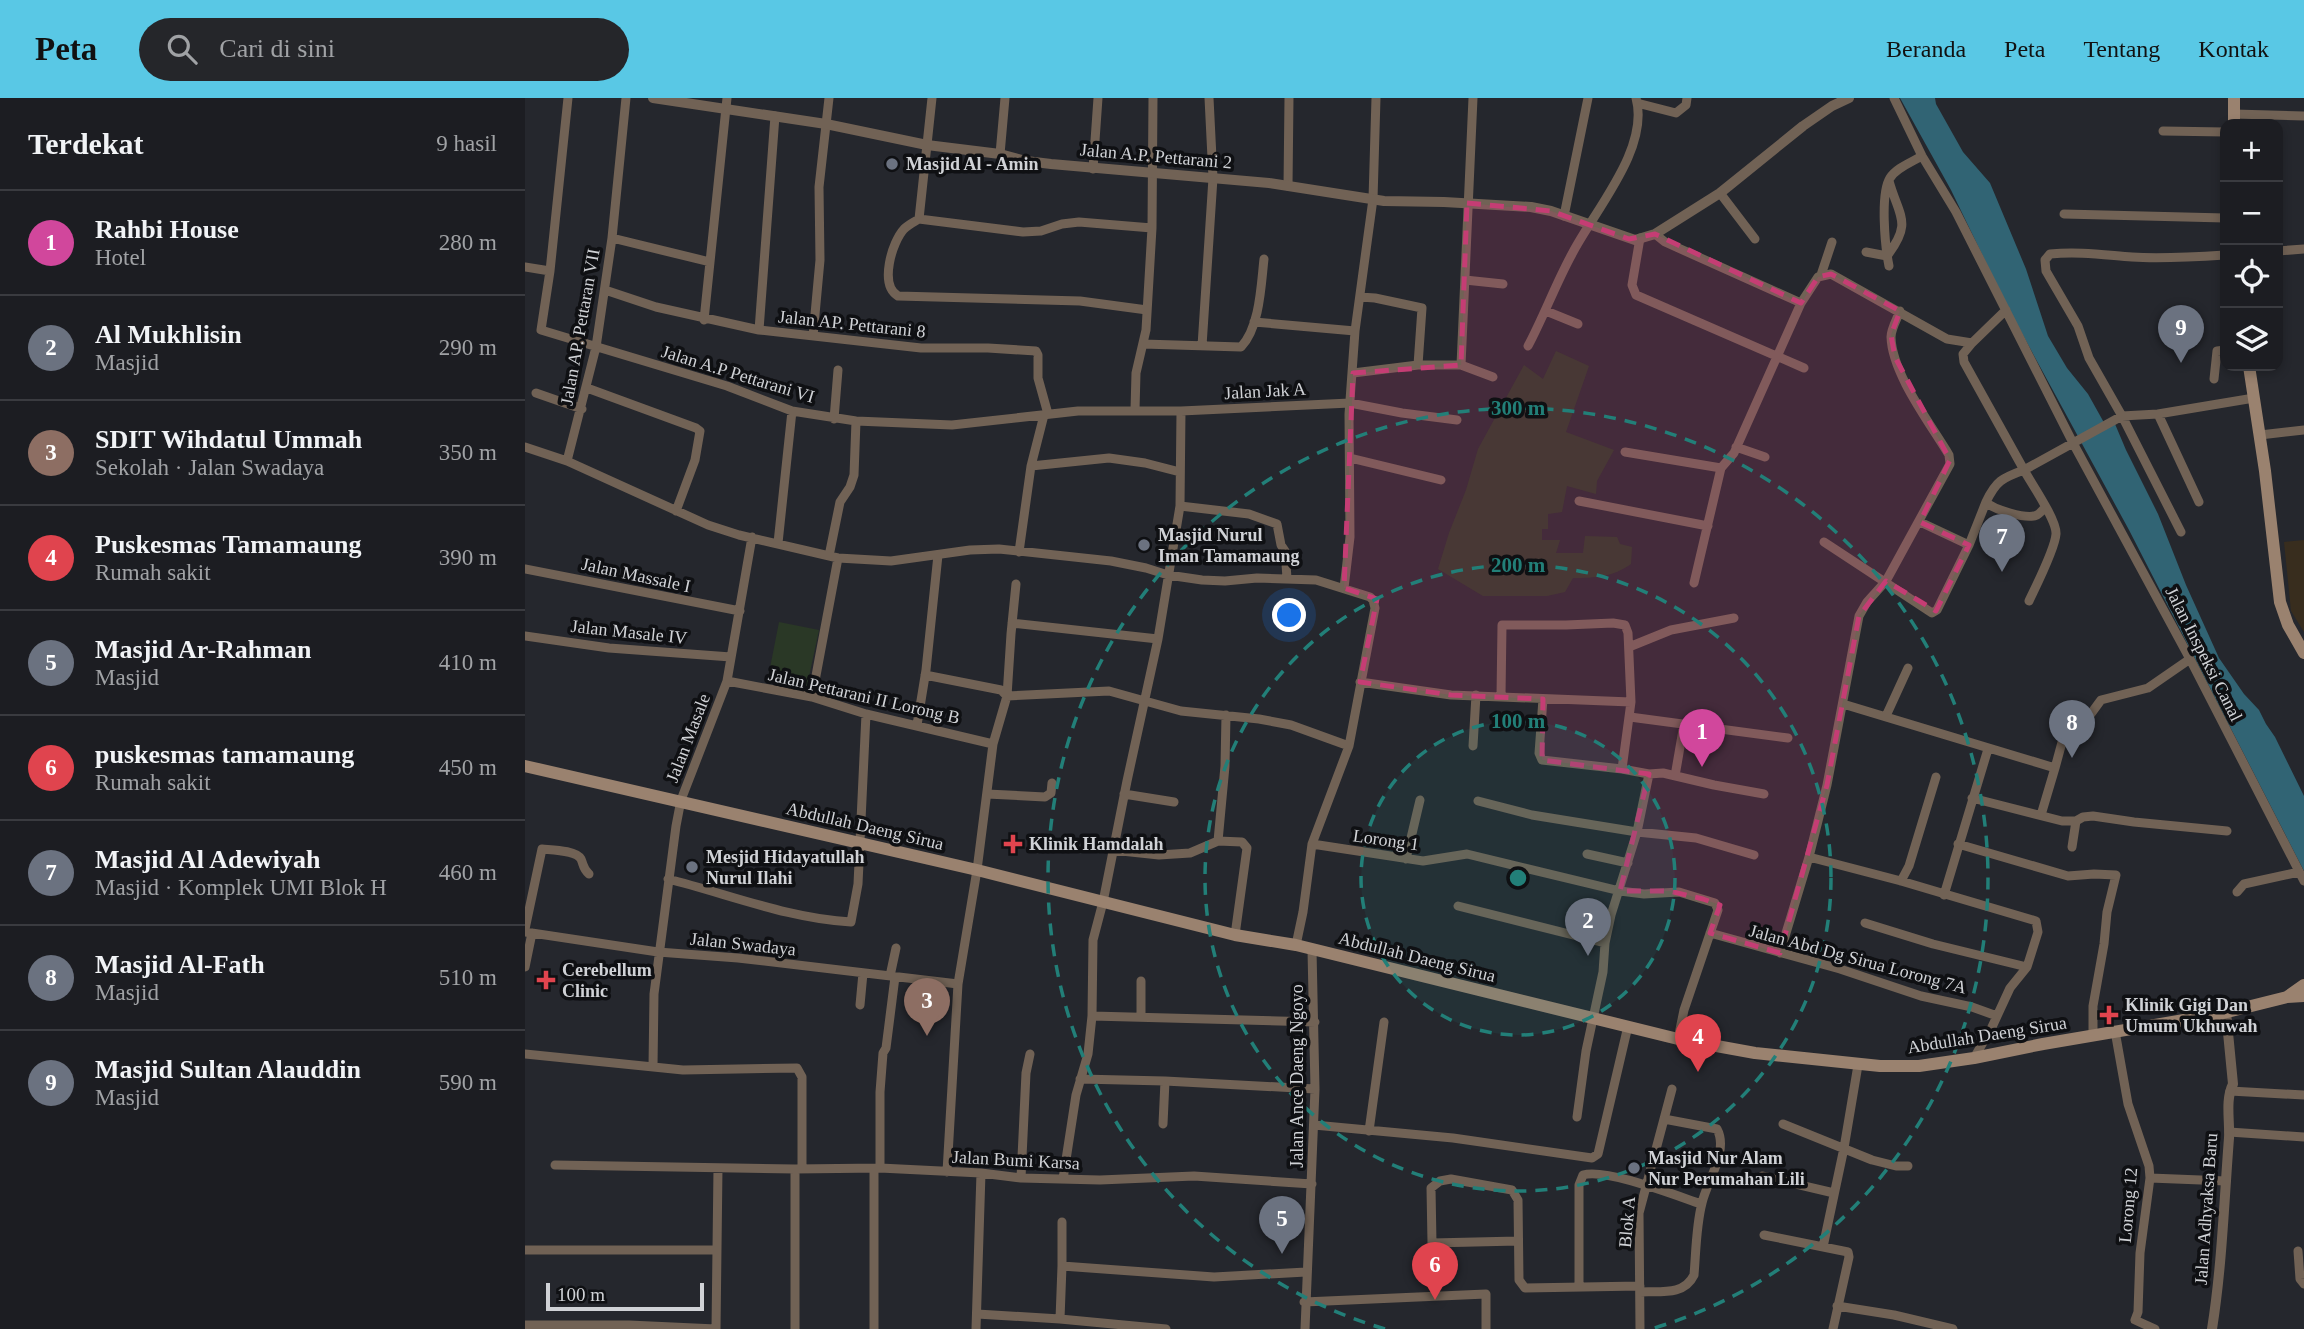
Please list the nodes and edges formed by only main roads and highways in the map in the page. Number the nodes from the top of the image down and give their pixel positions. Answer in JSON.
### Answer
{"nodes":[{"id":1,"x":2234,"y":98,"type":"edge"},
{"id":2,"x":2234,"y":119,"type":"edge"},
{"id":3,"x":2250,"y":371,"type":"edge"},
{"id":4,"x":2304,"y":653,"type":"edge"},
{"id":5,"x":525,"y":766,"type":"edge"},
{"id":6,"x":2304,"y":985,"type":"edge"},
{"id":7,"x":2304,"y":996,"type":"edge"},
{"id":8,"x":2287,"y":997,"type":"junction"}],
"edges":[{"from":1,"to":2,"type":"main road"},
{"from":3,"to":4,"type":"main road"},
{"from":5,"to":8,"type":"main road","name":"Abdullah Daeng Sirua"},
{"from":6,"to":8,"type":"main road","name":"Abdullah Daeng Sirua"},
{"from":7,"to":8,"type":"main road"}]}
